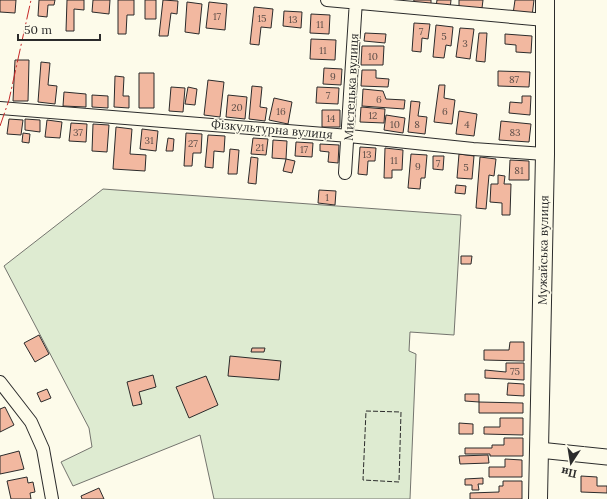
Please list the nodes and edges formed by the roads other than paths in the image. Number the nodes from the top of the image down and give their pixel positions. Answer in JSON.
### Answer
{"nodes":[{"id":1,"x":327,"y":0,"type":"edge"},
{"id":2,"x":545,"y":0,"type":"edge"},
{"id":3,"x":355,"y":1,"type":"edge"},
{"id":4,"x":545,"y":20,"type":"junction"},
{"id":5,"x":0,"y":108,"type":"edge"},
{"id":6,"x":348,"y":136,"type":"junction"},
{"id":7,"x":545,"y":154,"type":"junction"},
{"id":8,"x":345,"y":173,"type":"dead end"},
{"id":9,"x":0,"y":382,"type":"edge"},
{"id":10,"x":539,"y":450,"type":"junction"},
{"id":11,"x":607,"y":457,"type":"edge"},
{"id":12,"x":52,"y":499,"type":"edge"},
{"id":13,"x":538,"y":499,"type":"edge"}],
"edges":[{"from":1,"to":3,"type":"street"},
{"from":2,"to":4,"type":"highway","name":"Мужайська вулиця"},
{"from":3,"to":4,"type":"street"},
{"from":3,"to":6,"type":"street","name":"Мистецька вулиця"},
{"from":4,"to":7,"type":"highway","name":"Мужайська вулиця"},
{"from":5,"to":6,"type":"street","name":"Фізкультурна вулиця"},
{"from":6,"to":7,"type":"street","name":"Фізкультурна вулиця"},
{"from":6,"to":8,"type":"street","name":"Мистецька вулиця"},
{"from":7,"to":10,"type":"highway","name":"Мужайська вулиця"},
{"from":9,"to":12,"type":"street"},
{"from":10,"to":11,"type":"main road"},
{"from":10,"to":13,"type":"highway","name":"Мужайська вулиця"}]}
